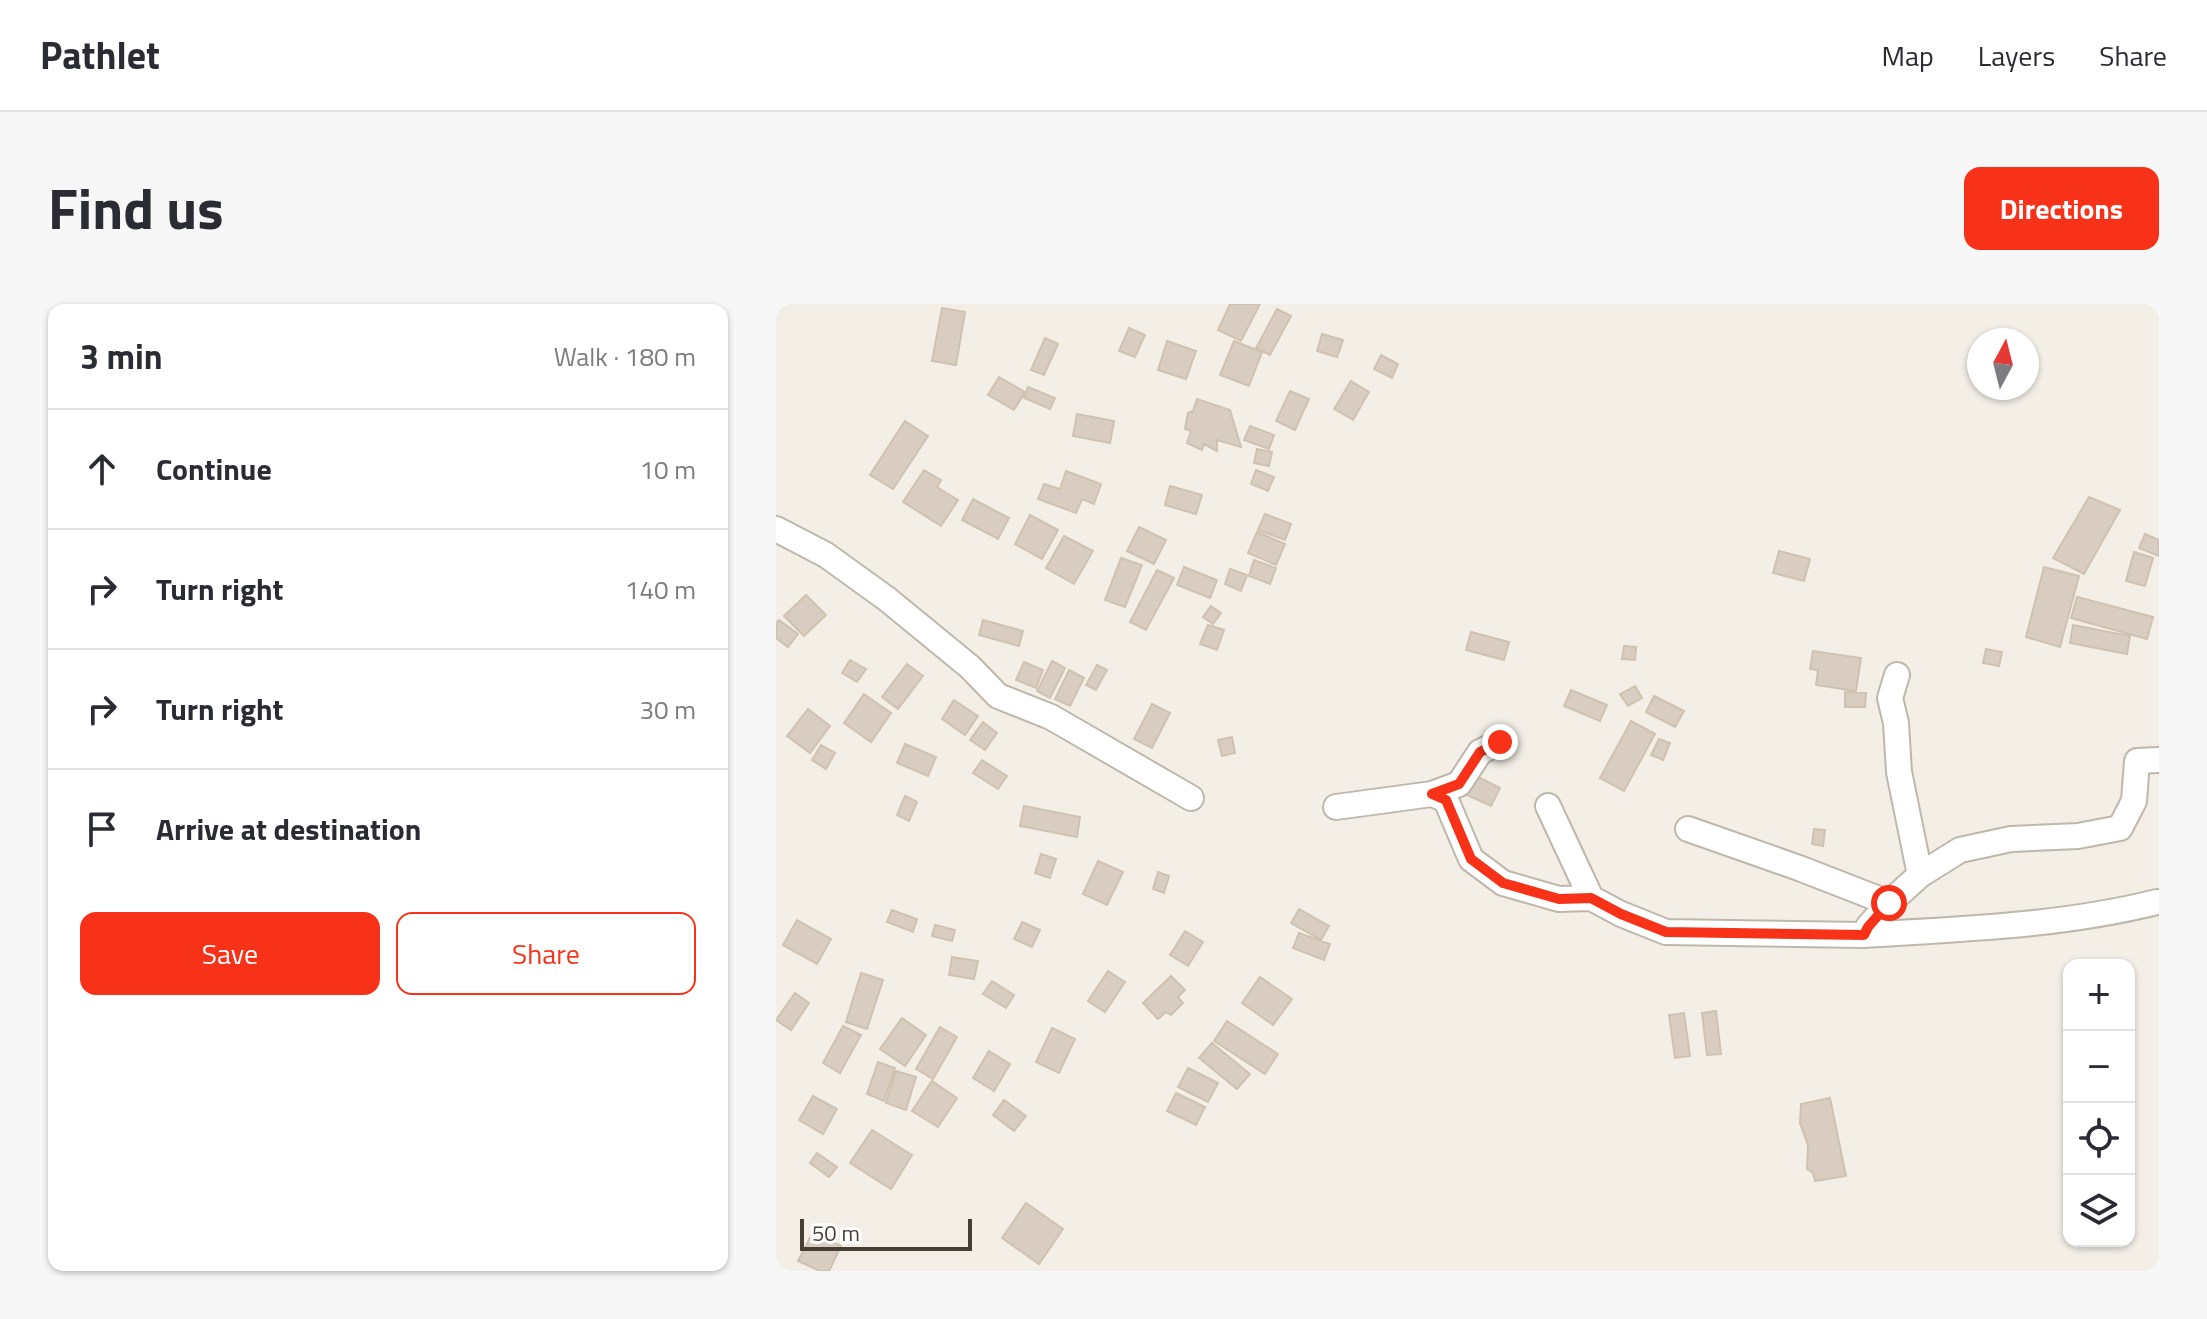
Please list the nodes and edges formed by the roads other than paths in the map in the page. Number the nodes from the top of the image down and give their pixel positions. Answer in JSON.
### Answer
{"nodes":[{"id":1,"x":776,"y":529,"type":"edge"},
{"id":2,"x":1897,"y":675,"type":"dead end"},
{"id":3,"x":1500,"y":742,"type":"dead end"},
{"id":4,"x":2159,"y":760,"type":"edge"},
{"id":5,"x":1432,"y":794,"type":"junction"},
{"id":6,"x":1191,"y":798,"type":"dead end"},
{"id":7,"x":1548,"y":806,"type":"dead end"},
{"id":8,"x":1336,"y":807,"type":"dead end"},
{"id":9,"x":1688,"y":829,"type":"dead end"},
{"id":10,"x":1920,"y":875,"type":"junction"},
{"id":11,"x":1591,"y":898,"type":"junction"},
{"id":12,"x":2157,"y":902,"type":"dead end"},
{"id":13,"x":1889,"y":903,"type":"junction"},
{"id":14,"x":1864,"y":935,"type":"junction"}],
"edges":[{"from":1,"to":6,"type":"street"},
{"from":2,"to":10,"type":"street"},
{"from":3,"to":5,"type":"street"},
{"from":4,"to":10,"type":"street"},
{"from":5,"to":8,"type":"street"},
{"from":5,"to":11,"type":"street"},
{"from":7,"to":11,"type":"street"},
{"from":9,"to":13,"type":"street"},
{"from":10,"to":13,"type":"street"},
{"from":11,"to":14,"type":"street"},
{"from":12,"to":14,"type":"street"},
{"from":13,"to":14,"type":"street"}]}
